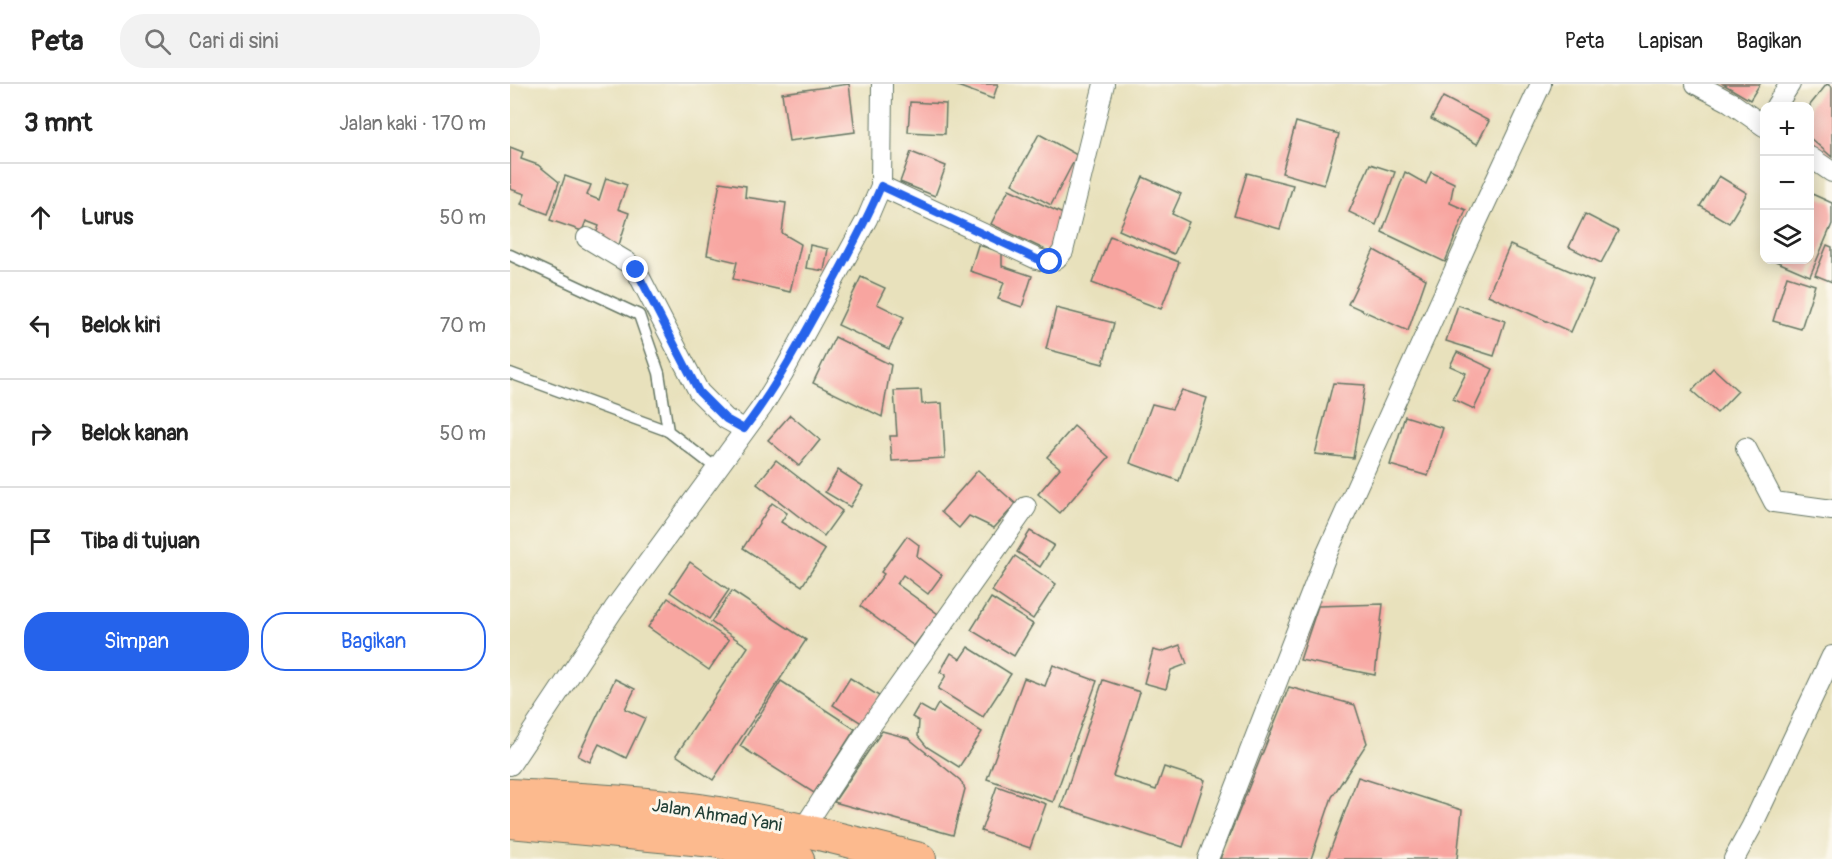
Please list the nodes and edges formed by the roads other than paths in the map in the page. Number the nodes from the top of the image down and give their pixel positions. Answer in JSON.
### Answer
{"nodes":[{"id":1,"x":882,"y":84,"type":"edge"},
{"id":2,"x":1104,"y":84,"type":"edge"},
{"id":3,"x":1541,"y":84,"type":"edge"},
{"id":4,"x":1696,"y":84,"type":"edge"},
{"id":5,"x":1790,"y":84,"type":"edge"},
{"id":6,"x":1779,"y":102,"type":"edge"},
{"id":7,"x":1760,"y":122,"type":"edge"},
{"id":8,"x":1814,"y":160,"type":"edge"},
{"id":9,"x":1832,"y":172,"type":"edge"},
{"id":10,"x":881,"y":186,"type":"junction"},
{"id":11,"x":587,"y":238,"type":"dead end"},
{"id":12,"x":510,"y":255,"type":"edge"},
{"id":13,"x":510,"y":373,"type":"edge"},
{"id":14,"x":744,"y":429,"type":"junction"},
{"id":15,"x":668,"y":431,"type":"junction"},
{"id":16,"x":1746,"y":448,"type":"dead end"},
{"id":17,"x":716,"y":468,"type":"junction"},
{"id":18,"x":1026,"y":507,"type":"dead end"},
{"id":19,"x":1832,"y":510,"type":"edge"},
{"id":20,"x":1832,"y":656,"type":"edge"},
{"id":21,"x":510,"y":765,"type":"edge"},
{"id":22,"x":510,"y":795,"type":"edge"},
{"id":23,"x":510,"y":822,"type":"edge"},
{"id":24,"x":802,"y":829,"type":"junction"},
{"id":25,"x":711,"y":850,"type":"edge"},
{"id":26,"x":798,"y":859,"type":"edge"},
{"id":27,"x":920,"y":859,"type":"edge"},
{"id":28,"x":1209,"y":859,"type":"edge"},
{"id":29,"x":1734,"y":859,"type":"edge"}],
"edges":[{"from":1,"to":10,"type":"street"},
{"from":2,"to":10,"type":"street"},
{"from":3,"to":28,"type":"street"},
{"from":4,"to":7,"type":"street"},
{"from":5,"to":6,"type":"street"},
{"from":8,"to":9,"type":"street"},
{"from":10,"to":14,"type":"street"},
{"from":11,"to":14,"type":"street"},
{"from":12,"to":15,"type":"lane"},
{"from":13,"to":15,"type":"lane"},
{"from":14,"to":17,"type":"street"},
{"from":15,"to":17,"type":"lane"},
{"from":16,"to":19,"type":"street"},
{"from":17,"to":21,"type":"street"},
{"from":18,"to":24,"type":"street"},
{"from":20,"to":29,"type":"street"},
{"from":22,"to":24,"type":"main road","name":"Jalan Ahmad Yani"},
{"from":23,"to":25,"type":"main road"},
{"from":24,"to":27,"type":"main road","name":"Jalan Ahmad Yani"},
{"from":25,"to":26,"type":"main road"}]}
